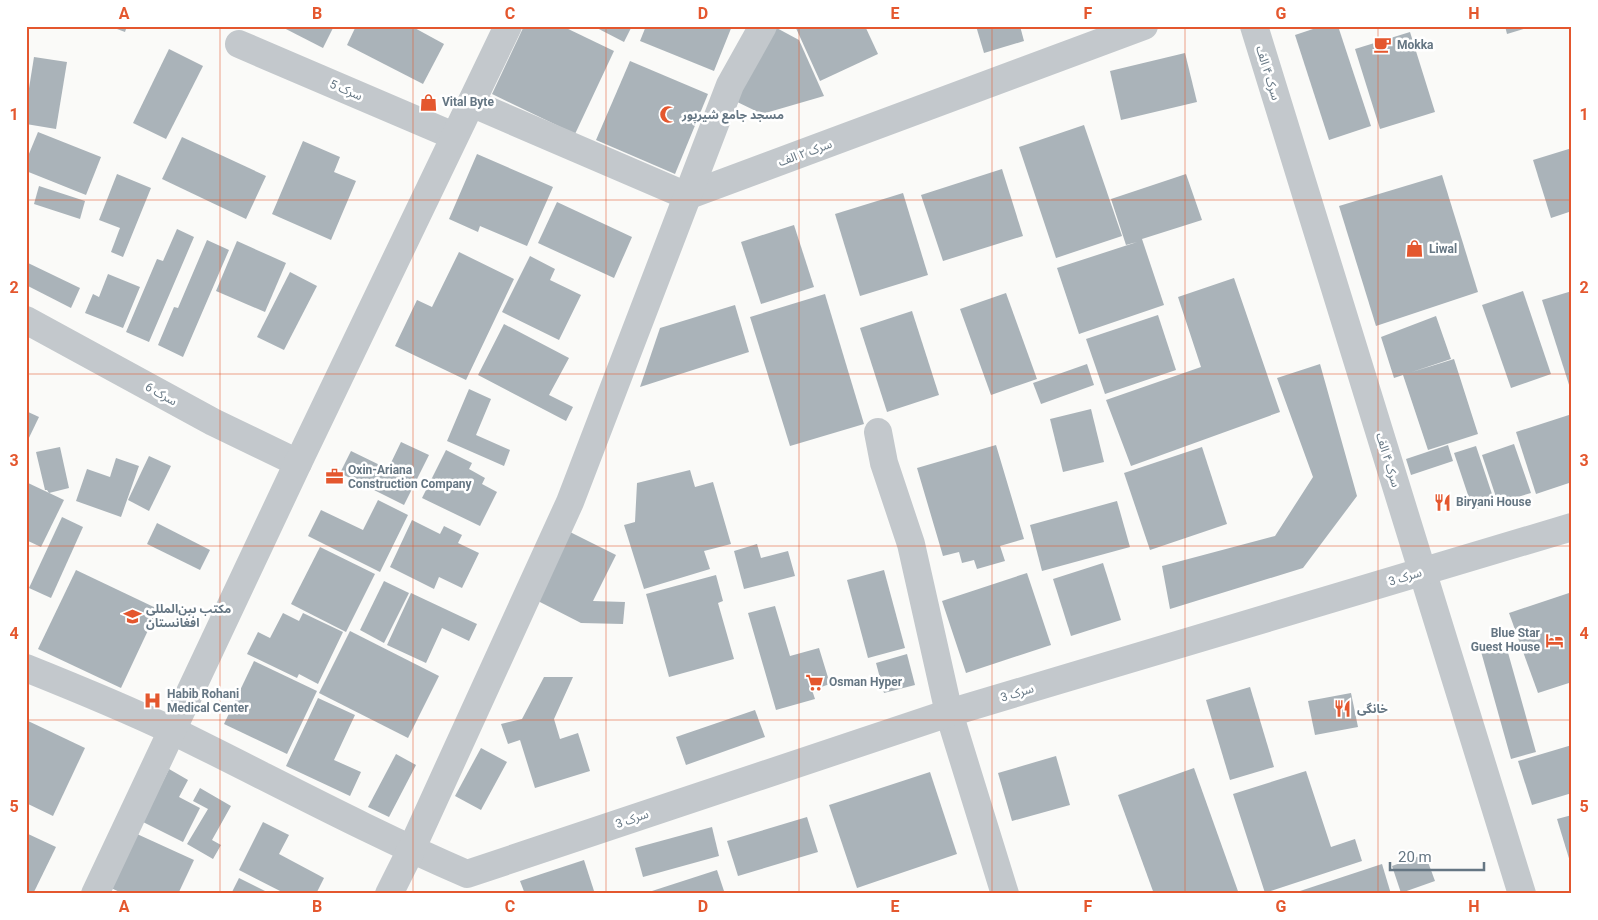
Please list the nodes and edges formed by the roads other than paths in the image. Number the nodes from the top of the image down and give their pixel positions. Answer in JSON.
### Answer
{"nodes":[{"id":1,"x":508,"y":26,"type":"edge"},
{"id":2,"x":763,"y":26,"type":"edge"},
{"id":3,"x":1144,"y":26,"type":"edge"},
{"id":4,"x":1254,"y":26,"type":"edge"},
{"id":5,"x":239,"y":44,"type":"dead end"},
{"id":6,"x":471,"y":103,"type":"junction"},
{"id":7,"x":454,"y":136,"type":"junction"},
{"id":8,"x":687,"y":196,"type":"junction"},
{"id":9,"x":26,"y":320,"type":"edge"},
{"id":10,"x":878,"y":432,"type":"dead end"},
{"id":11,"x":298,"y":462,"type":"junction"},
{"id":12,"x":1572,"y":526,"type":"edge"},
{"id":13,"x":1423,"y":572,"type":"junction"},
{"id":14,"x":26,"y":668,"type":"edge"},
{"id":15,"x":949,"y":713,"type":"junction"},
{"id":16,"x":171,"y":730,"type":"junction"},
{"id":17,"x":411,"y":850,"type":"junction"},
{"id":18,"x":95,"y":894,"type":"edge"},
{"id":19,"x":389,"y":894,"type":"edge"},
{"id":20,"x":1005,"y":894,"type":"edge"},
{"id":21,"x":1522,"y":894,"type":"edge"}],
"edges":[{"from":1,"to":6,"type":"street"},
{"from":2,"to":8,"type":"street"},
{"from":3,"to":8,"type":"street","name":"سرک ۲ الف"},
{"from":4,"to":13,"type":"street","name":"سرک ۴ الف"},
{"from":5,"to":7,"type":"street","name":"سرک 5"},
{"from":6,"to":7,"type":"street"},
{"from":6,"to":8,"type":"street"},
{"from":7,"to":11,"type":"street"},
{"from":8,"to":17,"type":"street"},
{"from":9,"to":11,"type":"street","name":"سرک 6"},
{"from":10,"to":15,"type":"street"},
{"from":11,"to":16,"type":"street"},
{"from":12,"to":13,"type":"street","name":"سرک 3"},
{"from":13,"to":15,"type":"street","name":"سرک 3"},
{"from":13,"to":21,"type":"street","name":"سرک ۴ الف"},
{"from":14,"to":16,"type":"street"},
{"from":15,"to":17,"type":"street","name":"سرک 3"},
{"from":15,"to":20,"type":"street"},
{"from":16,"to":17,"type":"street"},
{"from":16,"to":18,"type":"street"},
{"from":17,"to":19,"type":"street"}]}
